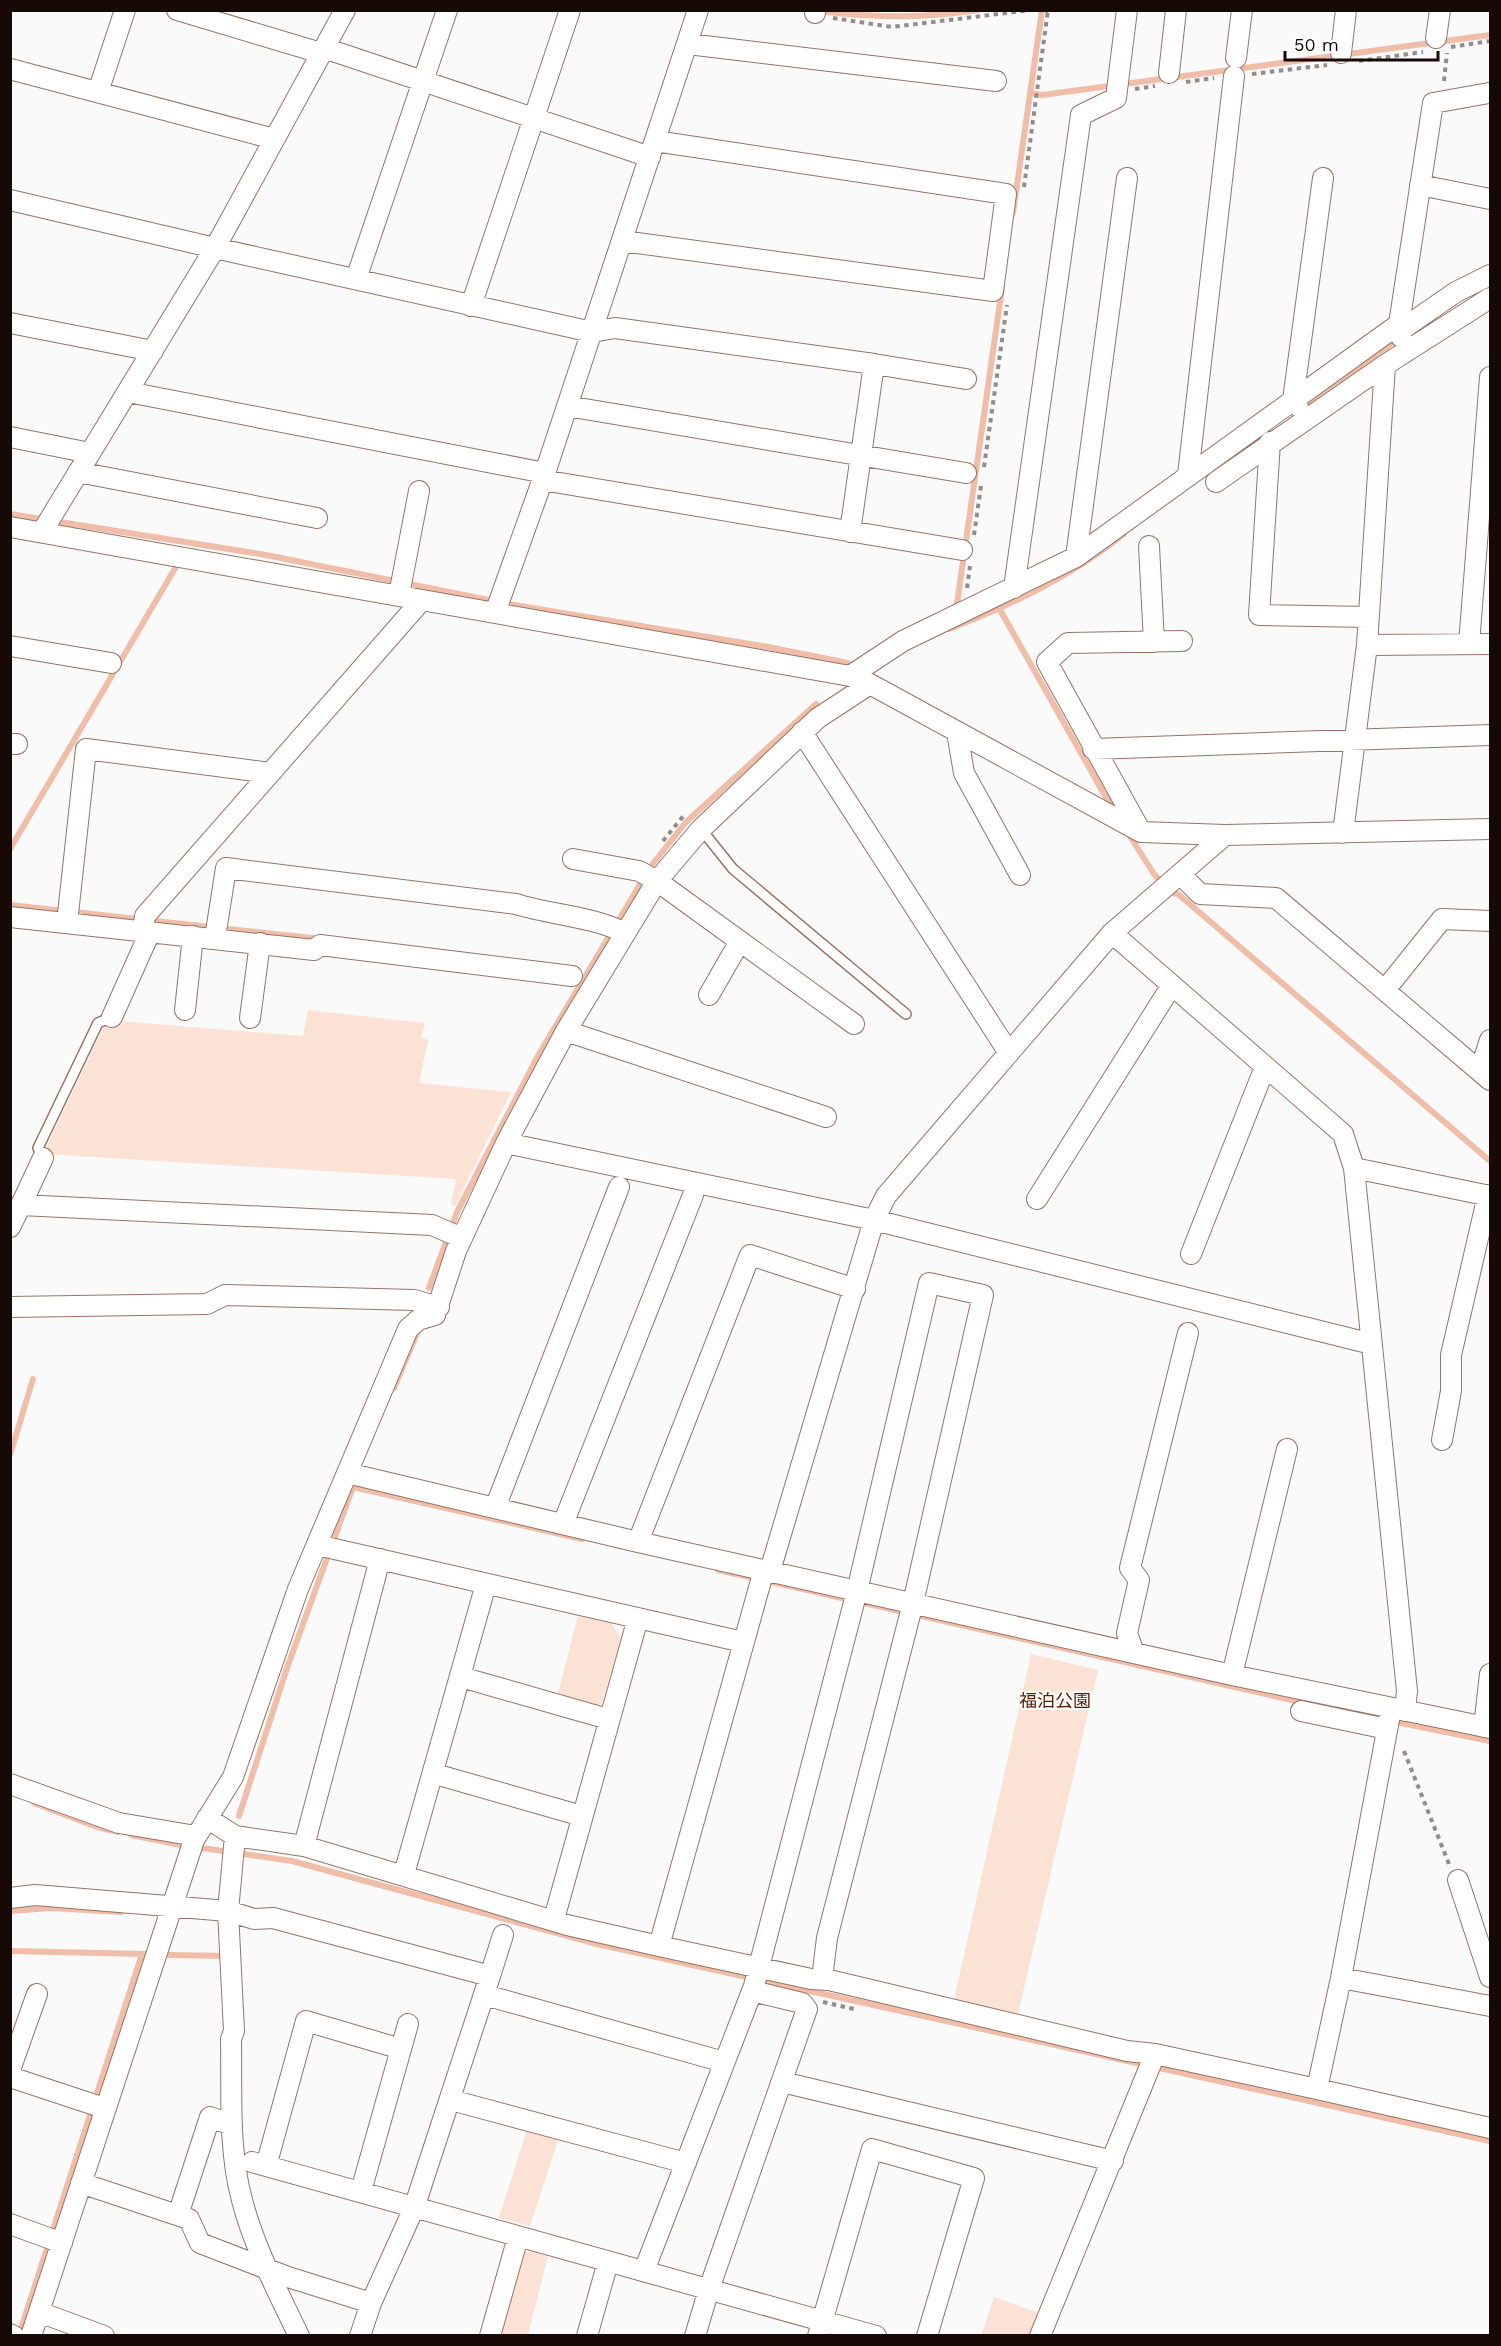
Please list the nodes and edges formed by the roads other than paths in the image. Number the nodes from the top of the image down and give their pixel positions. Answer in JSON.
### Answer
{"nodes":[{"id":1,"x":125,"y":10,"type":"edge"},
{"id":2,"x":177,"y":10,"type":"edge"},
{"id":3,"x":345,"y":10,"type":"edge"},
{"id":4,"x":447,"y":10,"type":"edge"},
{"id":5,"x":570,"y":10,"type":"edge"},
{"id":6,"x":698,"y":10,"type":"edge"},
{"id":7,"x":1126,"y":10,"type":"edge"},
{"id":8,"x":1176,"y":10,"type":"edge"},
{"id":9,"x":1242,"y":10,"type":"edge"},
{"id":10,"x":1346,"y":10,"type":"edge"},
{"id":11,"x":1440,"y":10,"type":"edge"},
{"id":12,"x":688,"y":44,"type":"junction"},
{"id":13,"x":1431,"y":44,"type":"road end"},
{"id":14,"x":323,"y":51,"type":"junction"},
{"id":15,"x":1343,"y":59,"type":"road end"},
{"id":16,"x":10,"y":69,"type":"edge"},
{"id":17,"x":1170,"y":80,"type":"road end"},
{"id":18,"x":424,"y":81,"type":"junction"},
{"id":19,"x":996,"y":81,"type":"dead end"},
{"id":20,"x":99,"y":92,"type":"junction"},
{"id":21,"x":1489,"y":93,"type":"edge"},
{"id":22,"x":534,"y":117,"type":"junction"},
{"id":23,"x":274,"y":139,"type":"junction"},
{"id":24,"x":653,"y":149,"type":"junction"},
{"id":25,"x":1127,"y":178,"type":"dead end"},
{"id":26,"x":1323,"y":178,"type":"dead end"},
{"id":27,"x":1420,"y":185,"type":"junction"},
{"id":28,"x":1491,"y":199,"type":"edge"},
{"id":29,"x":10,"y":200,"type":"edge"},
{"id":30,"x":622,"y":241,"type":"junction"},
{"id":31,"x":215,"y":248,"type":"junction"},
{"id":32,"x":1491,"y":275,"type":"edge"},
{"id":33,"x":356,"y":279,"type":"junction"},
{"id":34,"x":1491,"y":298,"type":"edge"},
{"id":35,"x":471,"y":306,"type":"junction"},
{"id":36,"x":10,"y":323,"type":"edge"},
{"id":37,"x":592,"y":332,"type":"junction"},
{"id":38,"x":1402,"y":336,"type":"junction"},
{"id":39,"x":153,"y":351,"type":"junction"},
{"id":40,"x":874,"y":364,"type":"junction"},
{"id":41,"x":1385,"y":365,"type":"junction"},
{"id":42,"x":1491,"y":377,"type":"edge"},
{"id":43,"x":966,"y":380,"type":"dead end"},
{"id":44,"x":128,"y":392,"type":"junction"},
{"id":45,"x":567,"y":406,"type":"junction"},
{"id":46,"x":1299,"y":408,"type":"junction"},
{"id":47,"x":10,"y":437,"type":"edge"},
{"id":48,"x":1270,"y":442,"type":"junction"},
{"id":49,"x":90,"y":453,"type":"junction"},
{"id":50,"x":860,"y":455,"type":"junction"},
{"id":51,"x":78,"y":472,"type":"junction"},
{"id":52,"x":1188,"y":475,"type":"junction"},
{"id":53,"x":543,"y":477,"type":"junction"},
{"id":54,"x":977,"y":477,"type":"road end"},
{"id":55,"x":1216,"y":482,"type":"dead end"},
{"id":56,"x":419,"y":491,"type":"dead end"},
{"id":57,"x":317,"y":518,"type":"dead end"},
{"id":58,"x":47,"y":524,"type":"junction"},
{"id":59,"x":10,"y":527,"type":"edge"},
{"id":60,"x":850,"y":532,"type":"junction"},
{"id":61,"x":1149,"y":546,"type":"dead end"},
{"id":62,"x":969,"y":549,"type":"road end"},
{"id":63,"x":1077,"y":557,"type":"junction"},
{"id":64,"x":401,"y":586,"type":"junction"},
{"id":65,"x":1014,"y":588,"type":"junction"},
{"id":66,"x":422,"y":600,"type":"junction"},
{"id":67,"x":498,"y":606,"type":"junction"},
{"id":68,"x":1369,"y":617,"type":"junction"},
{"id":69,"x":1182,"y":641,"type":"dead end"},
{"id":70,"x":1154,"y":642,"type":"junction"},
{"id":71,"x":1469,"y":644,"type":"junction"},
{"id":72,"x":1491,"y":644,"type":"edge"},
{"id":73,"x":1367,"y":645,"type":"junction"},
{"id":74,"x":10,"y":646,"type":"edge"},
{"id":75,"x":111,"y":663,"type":"dead end"},
{"id":76,"x":850,"y":676,"type":"junction"},
{"id":77,"x":870,"y":684,"type":"junction"},
{"id":78,"x":802,"y":732,"type":"junction"},
{"id":79,"x":957,"y":732,"type":"junction"},
{"id":80,"x":1491,"y":735,"type":"edge"},
{"id":81,"x":1356,"y":739,"type":"junction"},
{"id":82,"x":1093,"y":749,"type":"junction"},
{"id":83,"x":270,"y":773,"type":"junction"},
{"id":84,"x":701,"y":829,"type":"junction"},
{"id":85,"x":1491,"y":829,"type":"edge"},
{"id":86,"x":1141,"y":832,"type":"junction"},
{"id":87,"x":1343,"y":832,"type":"junction"},
{"id":88,"x":1225,"y":835,"type":"junction"},
{"id":89,"x":573,"y":859,"type":"dead end"},
{"id":90,"x":1020,"y":875,"type":"dead end"},
{"id":91,"x":650,"y":877,"type":"junction"},
{"id":92,"x":1170,"y":882,"type":"junction"},
{"id":93,"x":68,"y":913,"type":"junction"},
{"id":94,"x":10,"y":917,"type":"edge"},
{"id":95,"x":1491,"y":921,"type":"edge"},
{"id":96,"x":146,"y":925,"type":"junction"},
{"id":97,"x":617,"y":930,"type":"junction"},
{"id":98,"x":216,"y":931,"type":"junction"},
{"id":99,"x":1112,"y":933,"type":"junction"},
{"id":100,"x":193,"y":936,"type":"junction"},
{"id":101,"x":740,"y":941,"type":"junction"},
{"id":102,"x":260,"y":943,"type":"junction"},
{"id":103,"x":572,"y":976,"type":"dead end"},
{"id":104,"x":1172,"y":985,"type":"junction"},
{"id":105,"x":1384,"y":990,"type":"junction"},
{"id":106,"x":709,"y":995,"type":"dead end"},
{"id":107,"x":185,"y":1010,"type":"dead end"},
{"id":108,"x":906,"y":1014,"type":"dead end"},
{"id":109,"x":112,"y":1017,"type":"joint"},
{"id":110,"x":250,"y":1018,"type":"dead end"},
{"id":111,"x":854,"y":1024,"type":"dead end"},
{"id":112,"x":566,"y":1031,"type":"junction"},
{"id":113,"x":1491,"y":1040,"type":"edge"},
{"id":114,"x":1009,"y":1053,"type":"junction"},
{"id":115,"x":1265,"y":1066,"type":"junction"},
{"id":116,"x":1485,"y":1076,"type":"edge"},
{"id":117,"x":826,"y":1117,"type":"dead end"},
{"id":118,"x":507,"y":1143,"type":"junction"},
{"id":119,"x":43,"y":1158,"type":"joint"},
{"id":120,"x":1354,"y":1168,"type":"junction"},
{"id":121,"x":619,"y":1187,"type":"dead end"},
{"id":122,"x":693,"y":1195,"type":"dead end"},
{"id":123,"x":1489,"y":1196,"type":"edge"},
{"id":124,"x":1037,"y":1199,"type":"dead end"},
{"id":125,"x":21,"y":1205,"type":"junction"},
{"id":126,"x":874,"y":1220,"type":"junction"},
{"id":127,"x":10,"y":1227,"type":"edge"},
{"id":128,"x":459,"y":1237,"type":"junction"},
{"id":129,"x":1191,"y":1254,"type":"dead end"},
{"id":130,"x":855,"y":1289,"type":"junction"},
{"id":131,"x":10,"y":1306,"type":"edge"},
{"id":132,"x":439,"y":1307,"type":"junction"},
{"id":133,"x":1188,"y":1333,"type":"dead end"},
{"id":134,"x":1372,"y":1344,"type":"junction"},
{"id":135,"x":1442,"y":1440,"type":"dead end"},
{"id":136,"x":1287,"y":1449,"type":"dead end"},
{"id":137,"x":354,"y":1476,"type":"junction"},
{"id":138,"x":495,"y":1508,"type":"junction"},
{"id":139,"x":562,"y":1524,"type":"junction"},
{"id":140,"x":638,"y":1542,"type":"junction"},
{"id":141,"x":325,"y":1547,"type":"junction"},
{"id":142,"x":380,"y":1559,"type":"junction"},
{"id":143,"x":764,"y":1575,"type":"junction"},
{"id":144,"x":486,"y":1584,"type":"junction"},
{"id":145,"x":855,"y":1599,"type":"junction"},
{"id":146,"x":911,"y":1611,"type":"junction"},
{"id":147,"x":638,"y":1618,"type":"junction"},
{"id":148,"x":743,"y":1642,"type":"junction"},
{"id":149,"x":1134,"y":1653,"type":"junction"},
{"id":150,"x":1491,"y":1674,"type":"edge"},
{"id":151,"x":1232,"y":1675,"type":"junction"},
{"id":152,"x":461,"y":1677,"type":"junction"},
{"id":153,"x":1301,"y":1711,"type":"dead end"},
{"id":154,"x":608,"y":1719,"type":"junction"},
{"id":155,"x":1393,"y":1722,"type":"junction"},
{"id":156,"x":1487,"y":1727,"type":"edge"},
{"id":157,"x":435,"y":1774,"type":"junction"},
{"id":158,"x":10,"y":1784,"type":"edge"},
{"id":159,"x":582,"y":1816,"type":"junction"},
{"id":160,"x":207,"y":1818,"type":"junction"},
{"id":161,"x":193,"y":1844,"type":"junction"},
{"id":162,"x":233,"y":1846,"type":"junction"},
{"id":163,"x":304,"y":1846,"type":"junction"},
{"id":164,"x":404,"y":1874,"type":"junction"},
{"id":165,"x":1458,"y":1880,"type":"road end"},
{"id":166,"x":10,"y":1898,"type":"edge"},
{"id":167,"x":172,"y":1906,"type":"junction"},
{"id":168,"x":228,"y":1914,"type":"junction"},
{"id":169,"x":554,"y":1919,"type":"junction"},
{"id":170,"x":503,"y":1935,"type":"dead end"},
{"id":171,"x":659,"y":1946,"type":"junction"},
{"id":172,"x":1491,"y":1977,"type":"edge"},
{"id":173,"x":1341,"y":1978,"type":"junction"},
{"id":174,"x":755,"y":1979,"type":"junction"},
{"id":175,"x":822,"y":1979,"type":"junction"},
{"id":176,"x":488,"y":1986,"type":"junction"},
{"id":177,"x":37,"y":1994,"type":"dead end"},
{"id":178,"x":1491,"y":2006,"type":"edge"},
{"id":179,"x":408,"y":2024,"type":"dead end"},
{"id":180,"x":401,"y":2049,"type":"junction"},
{"id":181,"x":724,"y":2062,"type":"junction"},
{"id":182,"x":1152,"y":2062,"type":"junction"},
{"id":183,"x":10,"y":2070,"type":"edge"},
{"id":184,"x":10,"y":2077,"type":"edge"},
{"id":185,"x":782,"y":2082,"type":"junction"},
{"id":186,"x":1317,"y":2089,"type":"junction"},
{"id":187,"x":451,"y":2100,"type":"junction"},
{"id":188,"x":98,"y":2106,"type":"junction"},
{"id":189,"x":232,"y":2125,"type":"junction"},
{"id":190,"x":1491,"y":2128,"type":"edge"},
{"id":191,"x":1113,"y":2161,"type":"junction"},
{"id":192,"x":686,"y":2163,"type":"junction"},
{"id":193,"x":81,"y":2183,"type":"junction"},
{"id":194,"x":361,"y":2191,"type":"junction"},
{"id":195,"x":414,"y":2208,"type":"junction"},
{"id":196,"x":178,"y":2215,"type":"junction"},
{"id":197,"x":10,"y":2223,"type":"edge"},
{"id":198,"x":518,"y":2237,"type":"junction"},
{"id":199,"x":53,"y":2240,"type":"junction"},
{"id":200,"x":608,"y":2262,"type":"junction"},
{"id":201,"x":268,"y":2269,"type":"junction"},
{"id":202,"x":644,"y":2271,"type":"junction"},
{"id":203,"x":709,"y":2289,"type":"junction"},
{"id":204,"x":371,"y":2303,"type":"junction"},
{"id":205,"x":39,"y":2312,"type":"junction"},
{"id":206,"x":820,"y":2328,"type":"edge"},
{"id":207,"x":31,"y":2336,"type":"edge"},
{"id":208,"x":104,"y":2336,"type":"edge"},
{"id":209,"x":299,"y":2336,"type":"edge"},
{"id":210,"x":360,"y":2336,"type":"edge"},
{"id":211,"x":490,"y":2336,"type":"edge"},
{"id":212,"x":587,"y":2336,"type":"edge"},
{"id":213,"x":695,"y":2336,"type":"edge"},
{"id":214,"x":876,"y":2336,"type":"edge"},
{"id":215,"x":927,"y":2336,"type":"edge"},
{"id":216,"x":1040,"y":2336,"type":"edge"}],
"edges":[{"from":1,"to":20,"type":"street"},
{"from":2,"to":14,"type":"street"},
{"from":3,"to":14,"type":"street"},
{"from":4,"to":18,"type":"street"},
{"from":5,"to":22,"type":"street"},
{"from":6,"to":12,"type":"street"},
{"from":7,"to":65,"type":"street"},
{"from":8,"to":17,"type":"street"},
{"from":9,"to":52,"type":"street"},
{"from":10,"to":15,"type":"street"},
{"from":11,"to":13,"type":"street"},
{"from":12,"to":19,"type":"street"},
{"from":12,"to":24,"type":"street"},
{"from":14,"to":18,"type":"street"},
{"from":14,"to":23,"type":"street"},
{"from":16,"to":20,"type":"street"},
{"from":18,"to":22,"type":"street"},
{"from":18,"to":33,"type":"street"},
{"from":20,"to":23,"type":"street"},
{"from":21,"to":27,"type":"street"},
{"from":22,"to":24,"type":"street"},
{"from":22,"to":35,"type":"street"},
{"from":23,"to":31,"type":"street"},
{"from":24,"to":30,"type":"street"},
{"from":24,"to":30,"type":"street"},
{"from":25,"to":63,"type":"street"},
{"from":26,"to":46,"type":"street"},
{"from":27,"to":28,"type":"street"},
{"from":27,"to":38,"type":"street"},
{"from":29,"to":31,"type":"street"},
{"from":30,"to":37,"type":"street"},
{"from":31,"to":33,"type":"street"},
{"from":31,"to":39,"type":"street"},
{"from":32,"to":38,"type":"street"},
{"from":33,"to":35,"type":"street"},
{"from":34,"to":38,"type":"street"},
{"from":35,"to":37,"type":"street"},
{"from":36,"to":39,"type":"street"},
{"from":37,"to":40,"type":"street"},
{"from":37,"to":45,"type":"street"},
{"from":38,"to":41,"type":"street"},
{"from":38,"to":46,"type":"street"},
{"from":39,"to":44,"type":"street"},
{"from":40,"to":43,"type":"street"},
{"from":40,"to":50,"type":"street"},
{"from":41,"to":46,"type":"street"},
{"from":41,"to":68,"type":"street"},
{"from":42,"to":71,"type":"street"},
{"from":44,"to":49,"type":"street"},
{"from":44,"to":53,"type":"street"},
{"from":45,"to":50,"type":"street"},
{"from":45,"to":53,"type":"street"},
{"from":46,"to":48,"type":"street"},
{"from":46,"to":52,"type":"street"},
{"from":47,"to":49,"type":"street"},
{"from":48,"to":55,"type":"street"},
{"from":48,"to":68,"type":"street"},
{"from":49,"to":51,"type":"street"},
{"from":50,"to":54,"type":"street"},
{"from":50,"to":60,"type":"street"},
{"from":51,"to":57,"type":"street"},
{"from":51,"to":58,"type":"street"},
{"from":52,"to":63,"type":"street"},
{"from":53,"to":60,"type":"street"},
{"from":53,"to":67,"type":"street"},
{"from":56,"to":64,"type":"street"},
{"from":58,"to":59,"type":"street"},
{"from":58,"to":64,"type":"street"},
{"from":60,"to":62,"type":"street"},
{"from":61,"to":70,"type":"street"},
{"from":63,"to":65,"type":"street"},
{"from":64,"to":66,"type":"street"},
{"from":65,"to":76,"type":"street"},
{"from":66,"to":67,"type":"street"},
{"from":66,"to":83,"type":"street"},
{"from":67,"to":76,"type":"street"},
{"from":68,"to":73,"type":"street"},
{"from":69,"to":70,"type":"street"},
{"from":70,"to":82,"type":"street"},
{"from":71,"to":72,"type":"street"},
{"from":71,"to":73,"type":"street"},
{"from":73,"to":81,"type":"street"},
{"from":74,"to":75,"type":"street"},
{"from":76,"to":77,"type":"street"},
{"from":77,"to":78,"type":"street"},
{"from":77,"to":79,"type":"street"},
{"from":78,"to":84,"type":"street"},
{"from":78,"to":114,"type":"street"},
{"from":79,"to":86,"type":"street"},
{"from":79,"to":90,"type":"street"},
{"from":80,"to":81,"type":"street"},
{"from":81,"to":82,"type":"street"},
{"from":81,"to":87,"type":"street"},
{"from":82,"to":86,"type":"street"},
{"from":83,"to":93,"type":"street"},
{"from":83,"to":96,"type":"street"},
{"from":84,"to":91,"type":"street"},
{"from":84,"to":108,"type":"lane"},
{"from":85,"to":87,"type":"street"},
{"from":86,"to":88,"type":"street"},
{"from":87,"to":88,"type":"street"},
{"from":88,"to":92,"type":"street"},
{"from":89,"to":91,"type":"street"},
{"from":91,"to":97,"type":"street"},
{"from":91,"to":101,"type":"street"},
{"from":92,"to":99,"type":"street"},
{"from":92,"to":105,"type":"street"},
{"from":93,"to":94,"type":"street"},
{"from":93,"to":96,"type":"street"},
{"from":95,"to":105,"type":"street"},
{"from":96,"to":100,"type":"street"},
{"from":96,"to":109,"type":"street"},
{"from":97,"to":98,"type":"street"},
{"from":97,"to":112,"type":"street"},
{"from":98,"to":100,"type":"street"},
{"from":98,"to":102,"type":"street"},
{"from":99,"to":104,"type":"street"},
{"from":99,"to":114,"type":"street"},
{"from":100,"to":107,"type":"street"},
{"from":101,"to":106,"type":"street"},
{"from":101,"to":111,"type":"street"},
{"from":102,"to":103,"type":"street"},
{"from":102,"to":110,"type":"street"},
{"from":104,"to":115,"type":"street"},
{"from":104,"to":124,"type":"street"},
{"from":105,"to":116,"type":"street"},
{"from":109,"to":119,"type":"lane"},
{"from":112,"to":117,"type":"street"},
{"from":112,"to":118,"type":"street"},
{"from":113,"to":116,"type":"street"},
{"from":114,"to":126,"type":"street"},
{"from":115,"to":120,"type":"street"},
{"from":115,"to":129,"type":"street"},
{"from":118,"to":126,"type":"street"},
{"from":118,"to":128,"type":"street"},
{"from":119,"to":125,"type":"street"},
{"from":120,"to":123,"type":"street"},
{"from":120,"to":134,"type":"street"},
{"from":121,"to":138,"type":"street"},
{"from":122,"to":139,"type":"street"},
{"from":123,"to":135,"type":"street"},
{"from":125,"to":127,"type":"street"},
{"from":125,"to":128,"type":"street"},
{"from":126,"to":130,"type":"street"},
{"from":126,"to":134,"type":"street"},
{"from":128,"to":132,"type":"street"},
{"from":130,"to":140,"type":"street"},
{"from":130,"to":143,"type":"street"},
{"from":131,"to":132,"type":"street"},
{"from":132,"to":137,"type":"street"},
{"from":133,"to":149,"type":"street"},
{"from":134,"to":155,"type":"street"},
{"from":136,"to":151,"type":"street"},
{"from":137,"to":138,"type":"street"},
{"from":137,"to":141,"type":"street"},
{"from":138,"to":139,"type":"street"},
{"from":139,"to":140,"type":"street"},
{"from":140,"to":143,"type":"street"},
{"from":141,"to":142,"type":"street"},
{"from":141,"to":160,"type":"street"},
{"from":142,"to":144,"type":"street"},
{"from":142,"to":163,"type":"street"},
{"from":143,"to":145,"type":"street"},
{"from":143,"to":148,"type":"street"},
{"from":144,"to":147,"type":"street"},
{"from":144,"to":152,"type":"street"},
{"from":145,"to":146,"type":"street"},
{"from":145,"to":146,"type":"street"},
{"from":145,"to":174,"type":"street"},
{"from":146,"to":149,"type":"street"},
{"from":146,"to":175,"type":"street"},
{"from":147,"to":148,"type":"street"},
{"from":147,"to":154,"type":"street"},
{"from":148,"to":171,"type":"street"},
{"from":149,"to":151,"type":"street"},
{"from":150,"to":156,"type":"street"},
{"from":151,"to":155,"type":"street"},
{"from":152,"to":154,"type":"street"},
{"from":152,"to":157,"type":"street"},
{"from":153,"to":155,"type":"street"},
{"from":154,"to":159,"type":"street"},
{"from":155,"to":156,"type":"street"},
{"from":155,"to":173,"type":"street"},
{"from":157,"to":159,"type":"street"},
{"from":157,"to":164,"type":"street"},
{"from":158,"to":161,"type":"street"},
{"from":159,"to":169,"type":"street"},
{"from":160,"to":161,"type":"street"},
{"from":160,"to":162,"type":"street"},
{"from":161,"to":167,"type":"street"},
{"from":162,"to":163,"type":"street"},
{"from":162,"to":168,"type":"street"},
{"from":163,"to":164,"type":"street"},
{"from":164,"to":169,"type":"street"},
{"from":165,"to":172,"type":"street"},
{"from":166,"to":167,"type":"street"},
{"from":167,"to":168,"type":"street"},
{"from":167,"to":188,"type":"street"},
{"from":168,"to":176,"type":"street"},
{"from":168,"to":189,"type":"street"},
{"from":169,"to":171,"type":"street"},
{"from":170,"to":176,"type":"street"},
{"from":171,"to":174,"type":"street"},
{"from":173,"to":178,"type":"street"},
{"from":173,"to":186,"type":"street"},
{"from":174,"to":175,"type":"street"},
{"from":174,"to":181,"type":"street"},
{"from":174,"to":185,"type":"street"},
{"from":175,"to":182,"type":"street"},
{"from":176,"to":181,"type":"street"},
{"from":176,"to":187,"type":"street"},
{"from":177,"to":183,"type":"street"},
{"from":179,"to":180,"type":"street"},
{"from":180,"to":194,"type":"street"},
{"from":180,"to":194,"type":"street"},
{"from":181,"to":192,"type":"street"},
{"from":182,"to":186,"type":"street"},
{"from":182,"to":191,"type":"street"},
{"from":184,"to":188,"type":"street"},
{"from":185,"to":191,"type":"street"},
{"from":185,"to":203,"type":"street"},
{"from":186,"to":190,"type":"street"},
{"from":187,"to":192,"type":"street"},
{"from":187,"to":195,"type":"street"},
{"from":188,"to":193,"type":"street"},
{"from":189,"to":196,"type":"street"},
{"from":189,"to":201,"type":"street"},
{"from":191,"to":216,"type":"street"},
{"from":192,"to":202,"type":"street"},
{"from":193,"to":196,"type":"street"},
{"from":193,"to":199,"type":"street"},
{"from":194,"to":195,"type":"street"},
{"from":195,"to":198,"type":"street"},
{"from":195,"to":204,"type":"street"},
{"from":196,"to":201,"type":"street"},
{"from":197,"to":199,"type":"street"},
{"from":198,"to":200,"type":"street"},
{"from":198,"to":211,"type":"street"},
{"from":199,"to":205,"type":"street"},
{"from":200,"to":202,"type":"street"},
{"from":200,"to":212,"type":"street"},
{"from":201,"to":204,"type":"street"},
{"from":201,"to":209,"type":"street"},
{"from":202,"to":203,"type":"street"},
{"from":203,"to":206,"type":"street"},
{"from":203,"to":213,"type":"street"},
{"from":204,"to":210,"type":"street"},
{"from":205,"to":207,"type":"street"},
{"from":205,"to":208,"type":"street"},
{"from":206,"to":214,"type":"street"},
{"from":206,"to":215,"type":"street"}]}
